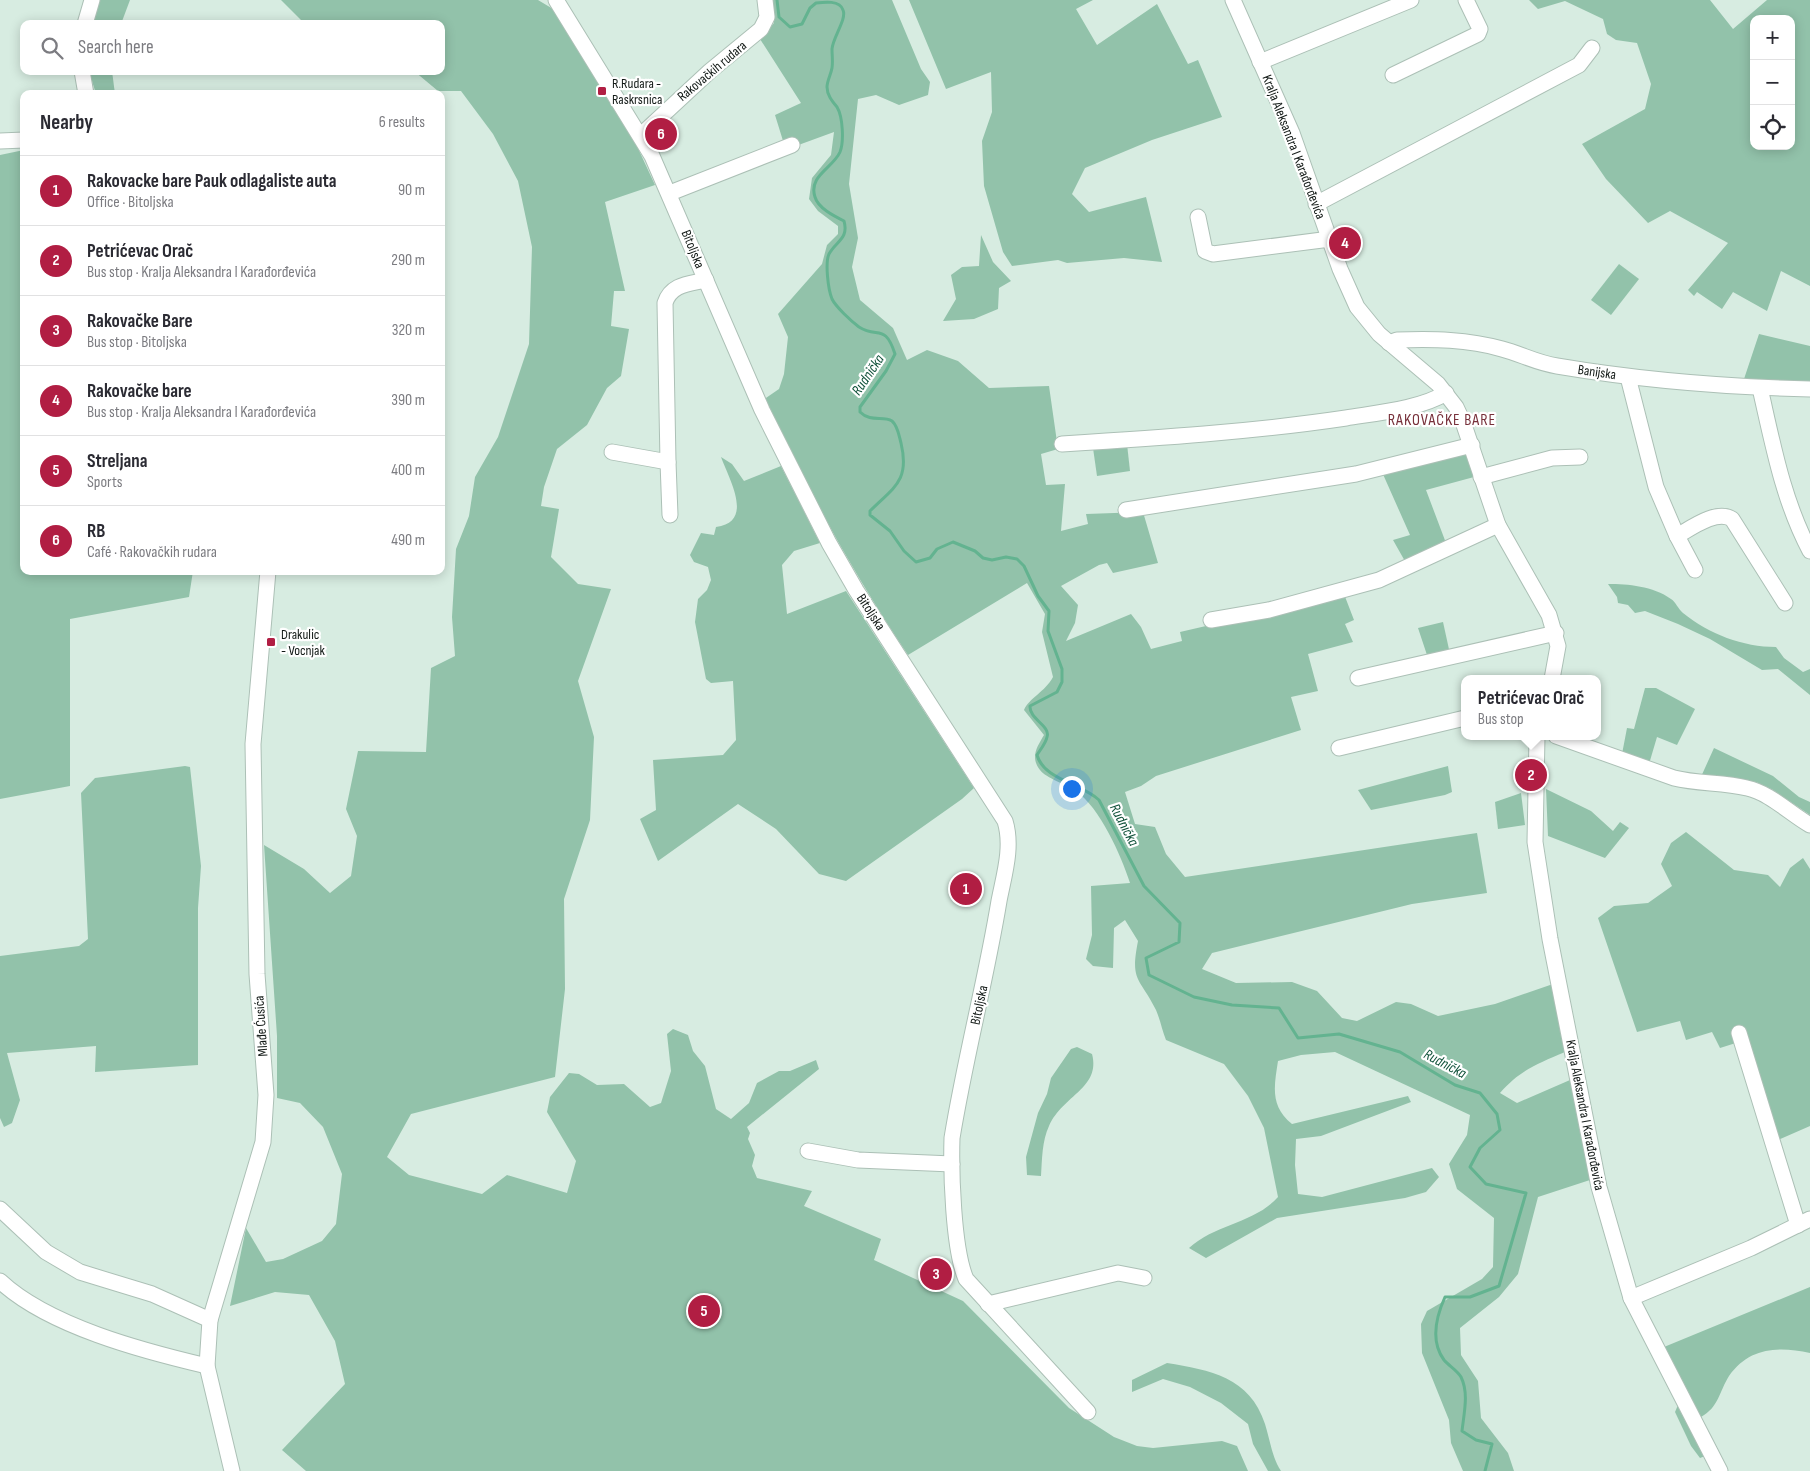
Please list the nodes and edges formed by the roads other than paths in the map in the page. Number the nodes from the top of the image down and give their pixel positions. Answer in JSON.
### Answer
{"nodes":[{"id":1,"x":92,"y":0,"type":"edge"},
{"id":2,"x":556,"y":0,"type":"edge"},
{"id":3,"x":765,"y":0,"type":"edge"},
{"id":4,"x":1233,"y":0,"type":"edge"},
{"id":5,"x":1411,"y":0,"type":"edge"},
{"id":6,"x":1466,"y":0,"type":"edge"},
{"id":7,"x":86,"y":20,"type":"edge"},
{"id":8,"x":1592,"y":48,"type":"dead end"},
{"id":9,"x":1260,"y":62,"type":"junction"},
{"id":10,"x":83,"y":75,"type":"edge"},
{"id":11,"x":1393,"y":75,"type":"dead end"},
{"id":12,"x":85,"y":90,"type":"edge"},
{"id":13,"x":640,"y":135,"type":"junction"},
{"id":14,"x":20,"y":140,"type":"edge"},
{"id":15,"x":0,"y":141,"type":"edge"},
{"id":16,"x":792,"y":145,"type":"dead end"},
{"id":17,"x":670,"y":193,"type":"junction"},
{"id":18,"x":1316,"y":204,"type":"junction"},
{"id":19,"x":1198,"y":217,"type":"dead end"},
{"id":20,"x":1330,"y":240,"type":"junction"},
{"id":21,"x":706,"y":280,"type":"junction"},
{"id":22,"x":1389,"y":343,"type":"junction"},
{"id":23,"x":1628,"y":377,"type":"junction"},
{"id":24,"x":1760,"y":388,"type":"junction"},
{"id":25,"x":1810,"y":389,"type":"edge"},
{"id":26,"x":1446,"y":393,"type":"junction"},
{"id":27,"x":1062,"y":444,"type":"dead end"},
{"id":28,"x":1472,"y":445,"type":"junction"},
{"id":29,"x":612,"y":452,"type":"dead end"},
{"id":30,"x":1580,"y":457,"type":"dead end"},
{"id":31,"x":668,"y":462,"type":"junction"},
{"id":32,"x":1481,"y":477,"type":"junction"},
{"id":33,"x":1126,"y":510,"type":"dead end"},
{"id":34,"x":670,"y":515,"type":"dead end"},
{"id":35,"x":1498,"y":526,"type":"junction"},
{"id":36,"x":1677,"y":536,"type":"junction"},
{"id":37,"x":1810,"y":551,"type":"edge"},
{"id":38,"x":1695,"y":570,"type":"dead end"},
{"id":39,"x":268,"y":575,"type":"edge"},
{"id":40,"x":1785,"y":603,"type":"dead end"},
{"id":41,"x":1210,"y":620,"type":"dead end"},
{"id":42,"x":1556,"y":633,"type":"junction"},
{"id":43,"x":1553,"y":675,"type":"edge"},
{"id":44,"x":1358,"y":678,"type":"dead end"},
{"id":45,"x":1461,"y":719,"type":"edge"},
{"id":46,"x":1537,"y":740,"type":"edge"},
{"id":47,"x":1567,"y":740,"type":"edge"},
{"id":48,"x":1339,"y":748,"type":"dead end"},
{"id":49,"x":1810,"y":824,"type":"edge"},
{"id":50,"x":1739,"y":1033,"type":"dead end"},
{"id":51,"x":808,"y":1151,"type":"dead end"},
{"id":52,"x":952,"y":1164,"type":"junction"},
{"id":53,"x":0,"y":1209,"type":"edge"},
{"id":54,"x":1804,"y":1222,"type":"edge"},
{"id":55,"x":1144,"y":1278,"type":"dead end"},
{"id":56,"x":0,"y":1282,"type":"edge"},
{"id":57,"x":1631,"y":1298,"type":"junction"},
{"id":58,"x":988,"y":1304,"type":"junction"},
{"id":59,"x":210,"y":1320,"type":"junction"},
{"id":60,"x":206,"y":1366,"type":"junction"},
{"id":61,"x":1088,"y":1412,"type":"dead end"},
{"id":62,"x":232,"y":1471,"type":"edge"},
{"id":63,"x":1720,"y":1471,"type":"edge"}],
"edges":[{"from":1,"to":7,"type":"street"},
{"from":2,"to":13,"type":"street","name":"Bitoljska"},
{"from":3,"to":13,"type":"street","name":"Rakovačkih rudara"},
{"from":4,"to":9,"type":"street","name":"Kralja Aleksandra I Karađorđevića"},
{"from":5,"to":9,"type":"street"},
{"from":6,"to":11,"type":"street"},
{"from":8,"to":18,"type":"street"},
{"from":9,"to":18,"type":"street","name":"Kralja Aleksandra I Karađorđevića"},
{"from":10,"to":12,"type":"street"},
{"from":13,"to":17,"type":"street","name":"Bitoljska"},
{"from":14,"to":15,"type":"street"},
{"from":16,"to":17,"type":"street"},
{"from":17,"to":21,"type":"street","name":"Bitoljska"},
{"from":18,"to":20,"type":"street","name":"Kralja Aleksandra I Karađorđevića"},
{"from":19,"to":20,"type":"street"},
{"from":20,"to":22,"type":"street","name":"Kralja Aleksandra I Karađorđevića"},
{"from":21,"to":31,"type":"street"},
{"from":21,"to":52,"type":"street","name":"Bitoljska"},
{"from":22,"to":23,"type":"street","name":"Banijska"},
{"from":22,"to":26,"type":"street","name":"Kralja Aleksandra I Karađorđevića"},
{"from":23,"to":24,"type":"street","name":"Banijska"},
{"from":23,"to":36,"type":"street"},
{"from":24,"to":25,"type":"street","name":"Banijska"},
{"from":24,"to":37,"type":"street"},
{"from":26,"to":27,"type":"street"},
{"from":26,"to":28,"type":"street","name":"Kralja Aleksandra I Karađorđevića"},
{"from":28,"to":32,"type":"street","name":"Kralja Aleksandra I Karađorđevića"},
{"from":28,"to":33,"type":"street"},
{"from":29,"to":31,"type":"street"},
{"from":30,"to":32,"type":"street"},
{"from":31,"to":34,"type":"street"},
{"from":32,"to":35,"type":"street","name":"Kralja Aleksandra I Karađorđevića"},
{"from":35,"to":41,"type":"street"},
{"from":35,"to":42,"type":"street","name":"Kralja Aleksandra I Karađorđevića"},
{"from":36,"to":38,"type":"street"},
{"from":36,"to":40,"type":"street"},
{"from":39,"to":59,"type":"street","name":"Mlađe Ćusića"},
{"from":42,"to":43,"type":"street","name":"Kralja Aleksandra I Karađorđevića"},
{"from":42,"to":44,"type":"street"},
{"from":45,"to":48,"type":"street"},
{"from":46,"to":57,"type":"street","name":"Kralja Aleksandra I Karađorđevića"},
{"from":47,"to":49,"type":"street"},
{"from":50,"to":54,"type":"street"},
{"from":51,"to":52,"type":"street"},
{"from":52,"to":58,"type":"street","name":"Bitoljska"},
{"from":53,"to":59,"type":"street"},
{"from":54,"to":57,"type":"street"},
{"from":55,"to":58,"type":"street"},
{"from":56,"to":60,"type":"street"},
{"from":57,"to":63,"type":"street","name":"Kralja Aleksandra I Karađorđevića"},
{"from":58,"to":61,"type":"street","name":"Bitoljska"},
{"from":59,"to":60,"type":"street","name":"Mlađe Ćusića"},
{"from":60,"to":62,"type":"street","name":"Mlađe Ćusića"}]}
